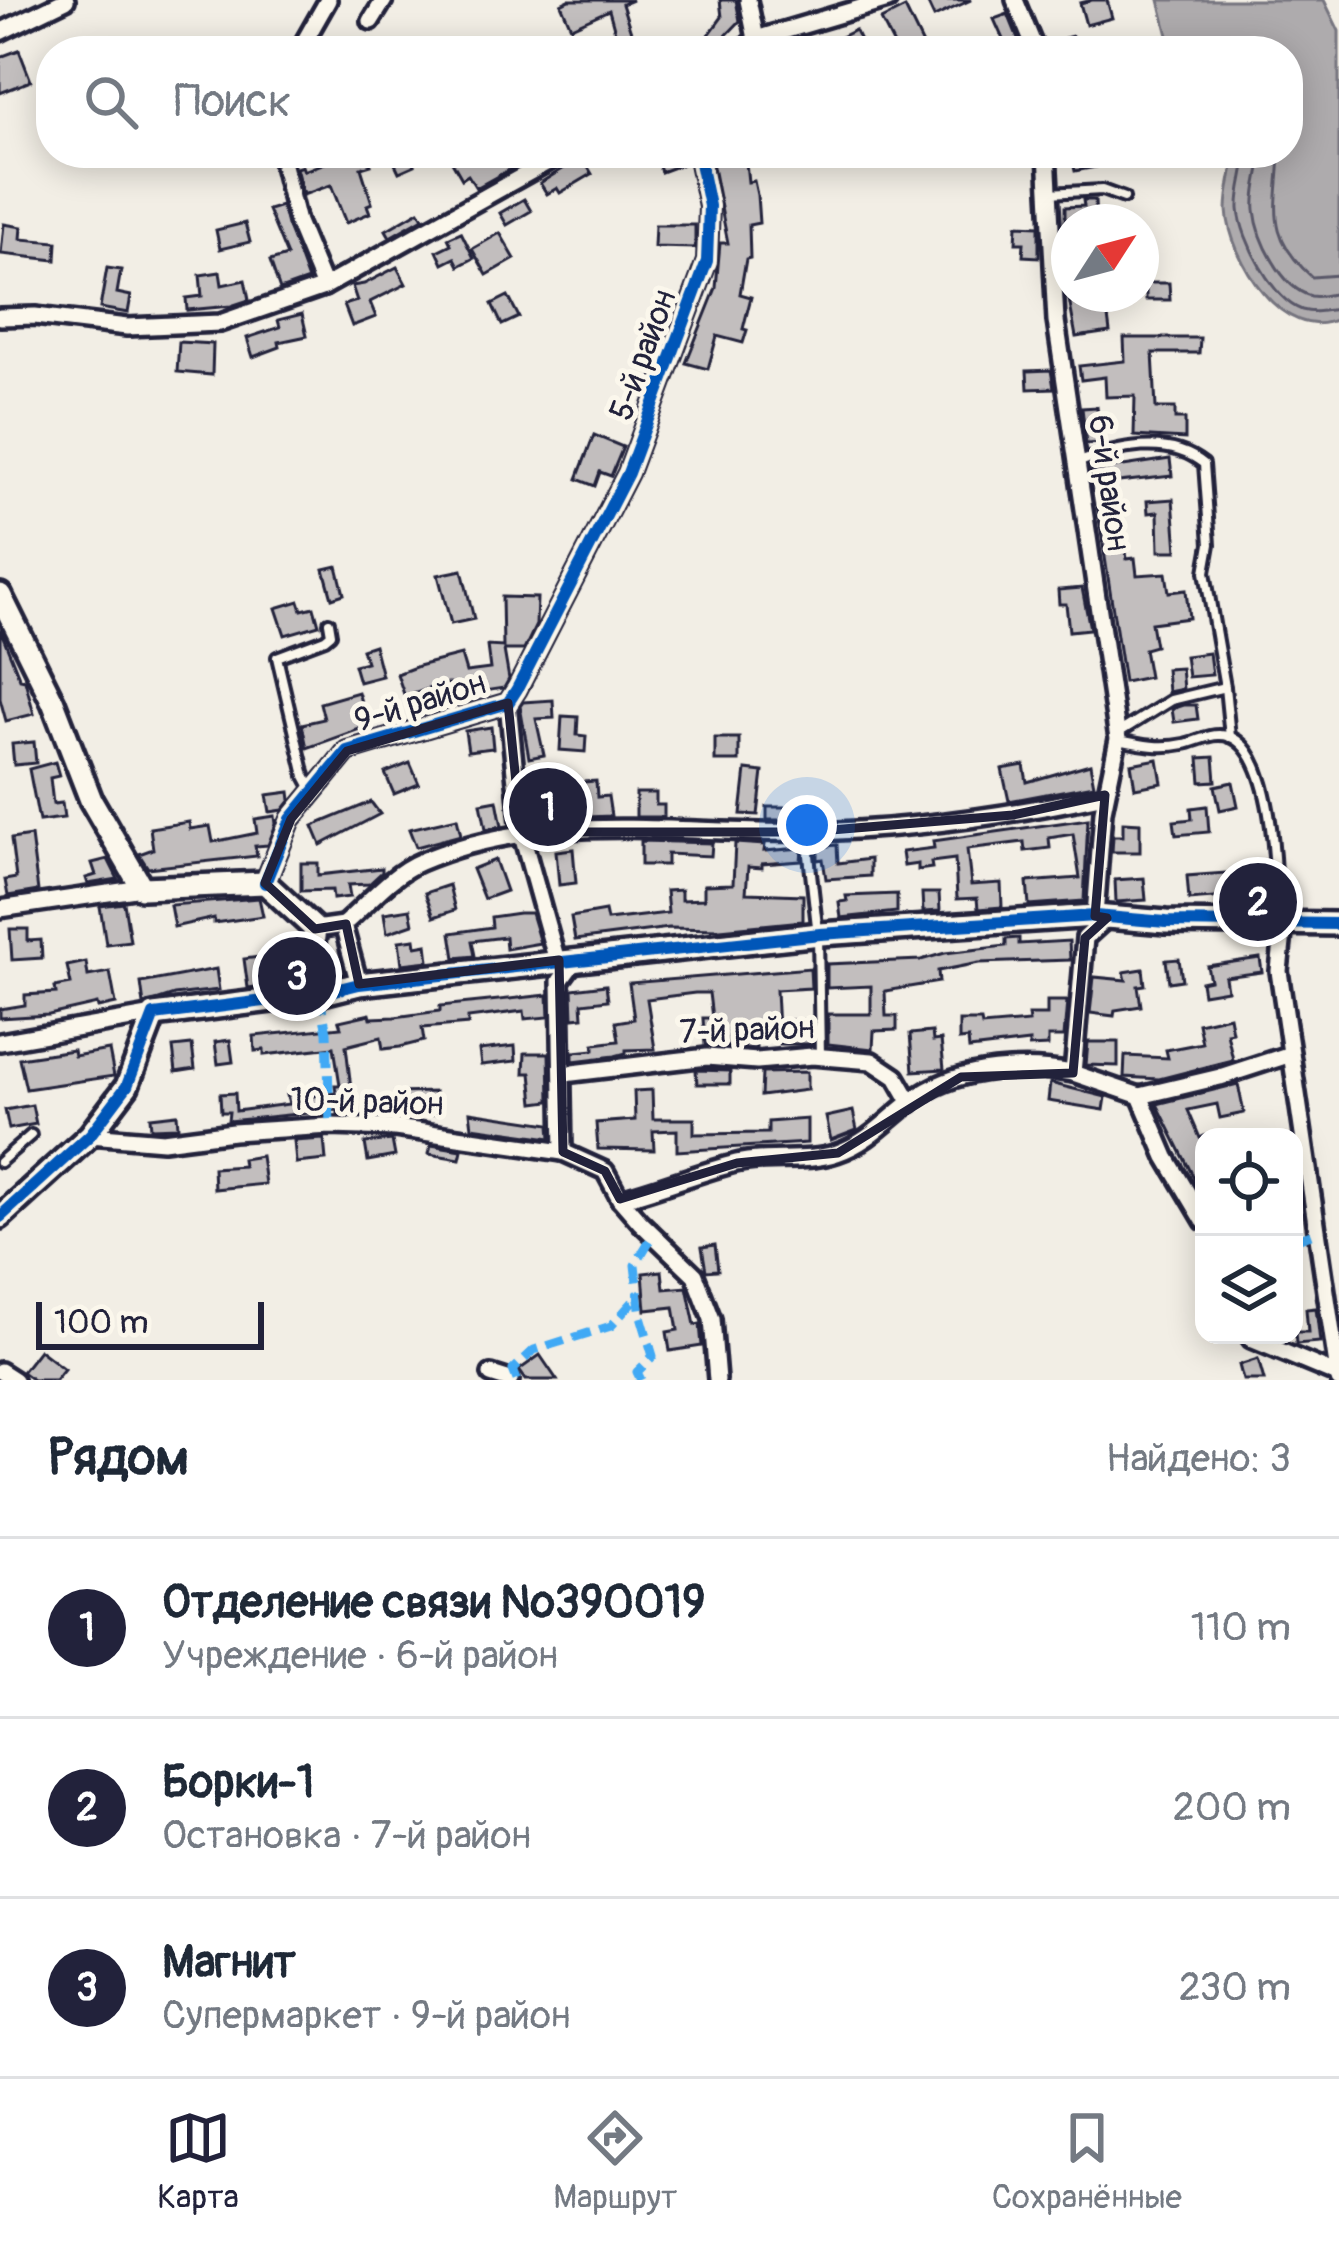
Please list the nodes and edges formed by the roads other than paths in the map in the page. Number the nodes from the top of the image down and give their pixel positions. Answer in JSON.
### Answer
{"nodes":[{"id":1,"x":66,"y":0,"type":"edge"},
{"id":2,"x":328,"y":0,"type":"edge"},
{"id":3,"x":384,"y":0,"type":"edge"},
{"id":4,"x":748,"y":0,"type":"edge"},
{"id":5,"x":1015,"y":0,"type":"edge"},
{"id":6,"x":883,"y":3,"type":"edge"},
{"id":7,"x":371,"y":21,"type":"dead end"},
{"id":8,"x":0,"y":32,"type":"edge"},
{"id":9,"x":308,"y":36,"type":"edge"},
{"id":10,"x":755,"y":36,"type":"edge"},
{"id":11,"x":767,"y":36,"type":"edge"},
{"id":12,"x":1030,"y":36,"type":"edge"},
{"id":13,"x":284,"y":168,"type":"edge"},
{"id":14,"x":537,"y":168,"type":"edge"},
{"id":15,"x":701,"y":168,"type":"edge"},
{"id":16,"x":1047,"y":168,"type":"edge"},
{"id":17,"x":1048,"y":186,"type":"junction"},
{"id":18,"x":1124,"y":198,"type":"dead end"},
{"id":19,"x":324,"y":287,"type":"junction"},
{"id":20,"x":0,"y":317,"type":"edge"},
{"id":21,"x":1076,"y":464,"type":"junction"},
{"id":22,"x":582,"y":565,"type":"joint"},
{"id":23,"x":0,"y":595,"type":"edge"},
{"id":24,"x":329,"y":622,"type":"dead end"},
{"id":25,"x":1225,"y":687,"type":"junction"},
{"id":26,"x":508,"y":704,"type":"junction"},
{"id":27,"x":1118,"y":737,"type":"junction"},
{"id":28,"x":1230,"y":737,"type":"junction"},
{"id":29,"x":313,"y":790,"type":"junction"},
{"id":30,"x":1105,"y":795,"type":"junction"},
{"id":31,"x":521,"y":832,"type":"junction"},
{"id":32,"x":812,"y":832,"type":"junction"},
{"id":33,"x":265,"y":883,"type":"junction"},
{"id":34,"x":142,"y":887,"type":"junction"},
{"id":35,"x":0,"y":909,"type":"edge"},
{"id":36,"x":1100,"y":917,"type":"junction"},
{"id":37,"x":1279,"y":924,"type":"junction"},
{"id":38,"x":1339,"y":924,"type":"edge"},
{"id":39,"x":343,"y":925,"type":"junction"},
{"id":40,"x":315,"y":928,"type":"junction"},
{"id":41,"x":818,"y":934,"type":"junction"},
{"id":42,"x":566,"y":960,"type":"junction"},
{"id":43,"x":359,"y":984,"type":"junction"},
{"id":44,"x":323,"y":993,"type":"junction"},
{"id":45,"x":154,"y":1015,"type":"junction"},
{"id":46,"x":0,"y":1042,"type":"edge"},
{"id":47,"x":1291,"y":1054,"type":"junction"},
{"id":48,"x":820,"y":1057,"type":"junction"},
{"id":49,"x":1073,"y":1073,"type":"junction"},
{"id":50,"x":564,"y":1074,"type":"junction"},
{"id":51,"x":1140,"y":1096,"type":"junction"},
{"id":52,"x":911,"y":1103,"type":"junction"},
{"id":53,"x":31,"y":1135,"type":"dead end"},
{"id":54,"x":90,"y":1135,"type":"junction"},
{"id":55,"x":563,"y":1152,"type":"junction"},
{"id":56,"x":0,"y":1162,"type":"edge"},
{"id":57,"x":620,"y":1199,"type":"junction"},
{"id":58,"x":1195,"y":1206,"type":"edge"},
{"id":59,"x":0,"y":1217,"type":"edge"},
{"id":60,"x":1266,"y":1344,"type":"edge"},
{"id":61,"x":0,"y":1371,"type":"edge"},
{"id":62,"x":491,"y":1374,"type":"dead end"},
{"id":63,"x":1338,"y":1378,"type":"edge"},
{"id":64,"x":14,"y":1380,"type":"edge"},
{"id":65,"x":510,"y":1380,"type":"edge"},
{"id":66,"x":717,"y":1380,"type":"edge"}],
"edges":[{"from":1,"to":8,"type":"street"},
{"from":2,"to":9,"type":"street"},
{"from":3,"to":7,"type":"street"},
{"from":4,"to":10,"type":"street"},
{"from":5,"to":12,"type":"street"},
{"from":6,"to":11,"type":"street"},
{"from":13,"to":19,"type":"street"},
{"from":14,"to":19,"type":"street"},
{"from":15,"to":22,"type":"street","name":"5-й район"},
{"from":16,"to":17,"type":"street","name":"6-й район"},
{"from":17,"to":18,"type":"lane"},
{"from":17,"to":21,"type":"street","name":"6-й район"},
{"from":19,"to":20,"type":"street"},
{"from":21,"to":25,"type":"lane"},
{"from":21,"to":27,"type":"street","name":"6-й район"},
{"from":22,"to":26,"type":"street","name":"9-й район"},
{"from":23,"to":34,"type":"street"},
{"from":24,"to":29,"type":"lane"},
{"from":25,"to":27,"type":"lane"},
{"from":25,"to":28,"type":"lane"},
{"from":26,"to":29,"type":"street","name":"9-й район"},
{"from":26,"to":31,"type":"street"},
{"from":27,"to":28,"type":"lane"},
{"from":27,"to":30,"type":"street","name":"6-й район"},
{"from":28,"to":37,"type":"lane"},
{"from":29,"to":33,"type":"street","name":"9-й район"},
{"from":30,"to":32,"type":"street"},
{"from":30,"to":36,"type":"street","name":"6-й район"},
{"from":31,"to":32,"type":"street"},
{"from":31,"to":39,"type":"street"},
{"from":31,"to":42,"type":"street"},
{"from":32,"to":41,"type":"lane"},
{"from":33,"to":34,"type":"street"},
{"from":33,"to":40,"type":"street"},
{"from":34,"to":35,"type":"street"},
{"from":36,"to":37,"type":"street"},
{"from":36,"to":41,"type":"street"},
{"from":36,"to":49,"type":"street"},
{"from":37,"to":38,"type":"street"},
{"from":37,"to":47,"type":"street"},
{"from":39,"to":40,"type":"street"},
{"from":39,"to":43,"type":"street"},
{"from":40,"to":44,"type":"street"},
{"from":41,"to":42,"type":"street"},
{"from":41,"to":48,"type":"lane"},
{"from":42,"to":43,"type":"street"},
{"from":42,"to":50,"type":"street"},
{"from":43,"to":44,"type":"street"},
{"from":44,"to":45,"type":"street"},
{"from":45,"to":46,"type":"street"},
{"from":45,"to":54,"type":"street"},
{"from":47,"to":51,"type":"street"},
{"from":47,"to":63,"type":"street"},
{"from":48,"to":50,"type":"street","name":"7-й район"},
{"from":48,"to":52,"type":"street","name":"7-й район"},
{"from":49,"to":51,"type":"street"},
{"from":49,"to":52,"type":"street"},
{"from":50,"to":55,"type":"street"},
{"from":51,"to":58,"type":"street"},
{"from":52,"to":57,"type":"street"},
{"from":53,"to":56,"type":"lane"},
{"from":54,"to":55,"type":"street","name":"10-й район"},
{"from":54,"to":59,"type":"street"},
{"from":55,"to":57,"type":"street","name":"10-й район"},
{"from":57,"to":66,"type":"street","name":"10-й район"},
{"from":60,"to":63,"type":"street"},
{"from":61,"to":64,"type":"street"},
{"from":62,"to":65,"type":"street"}]}
